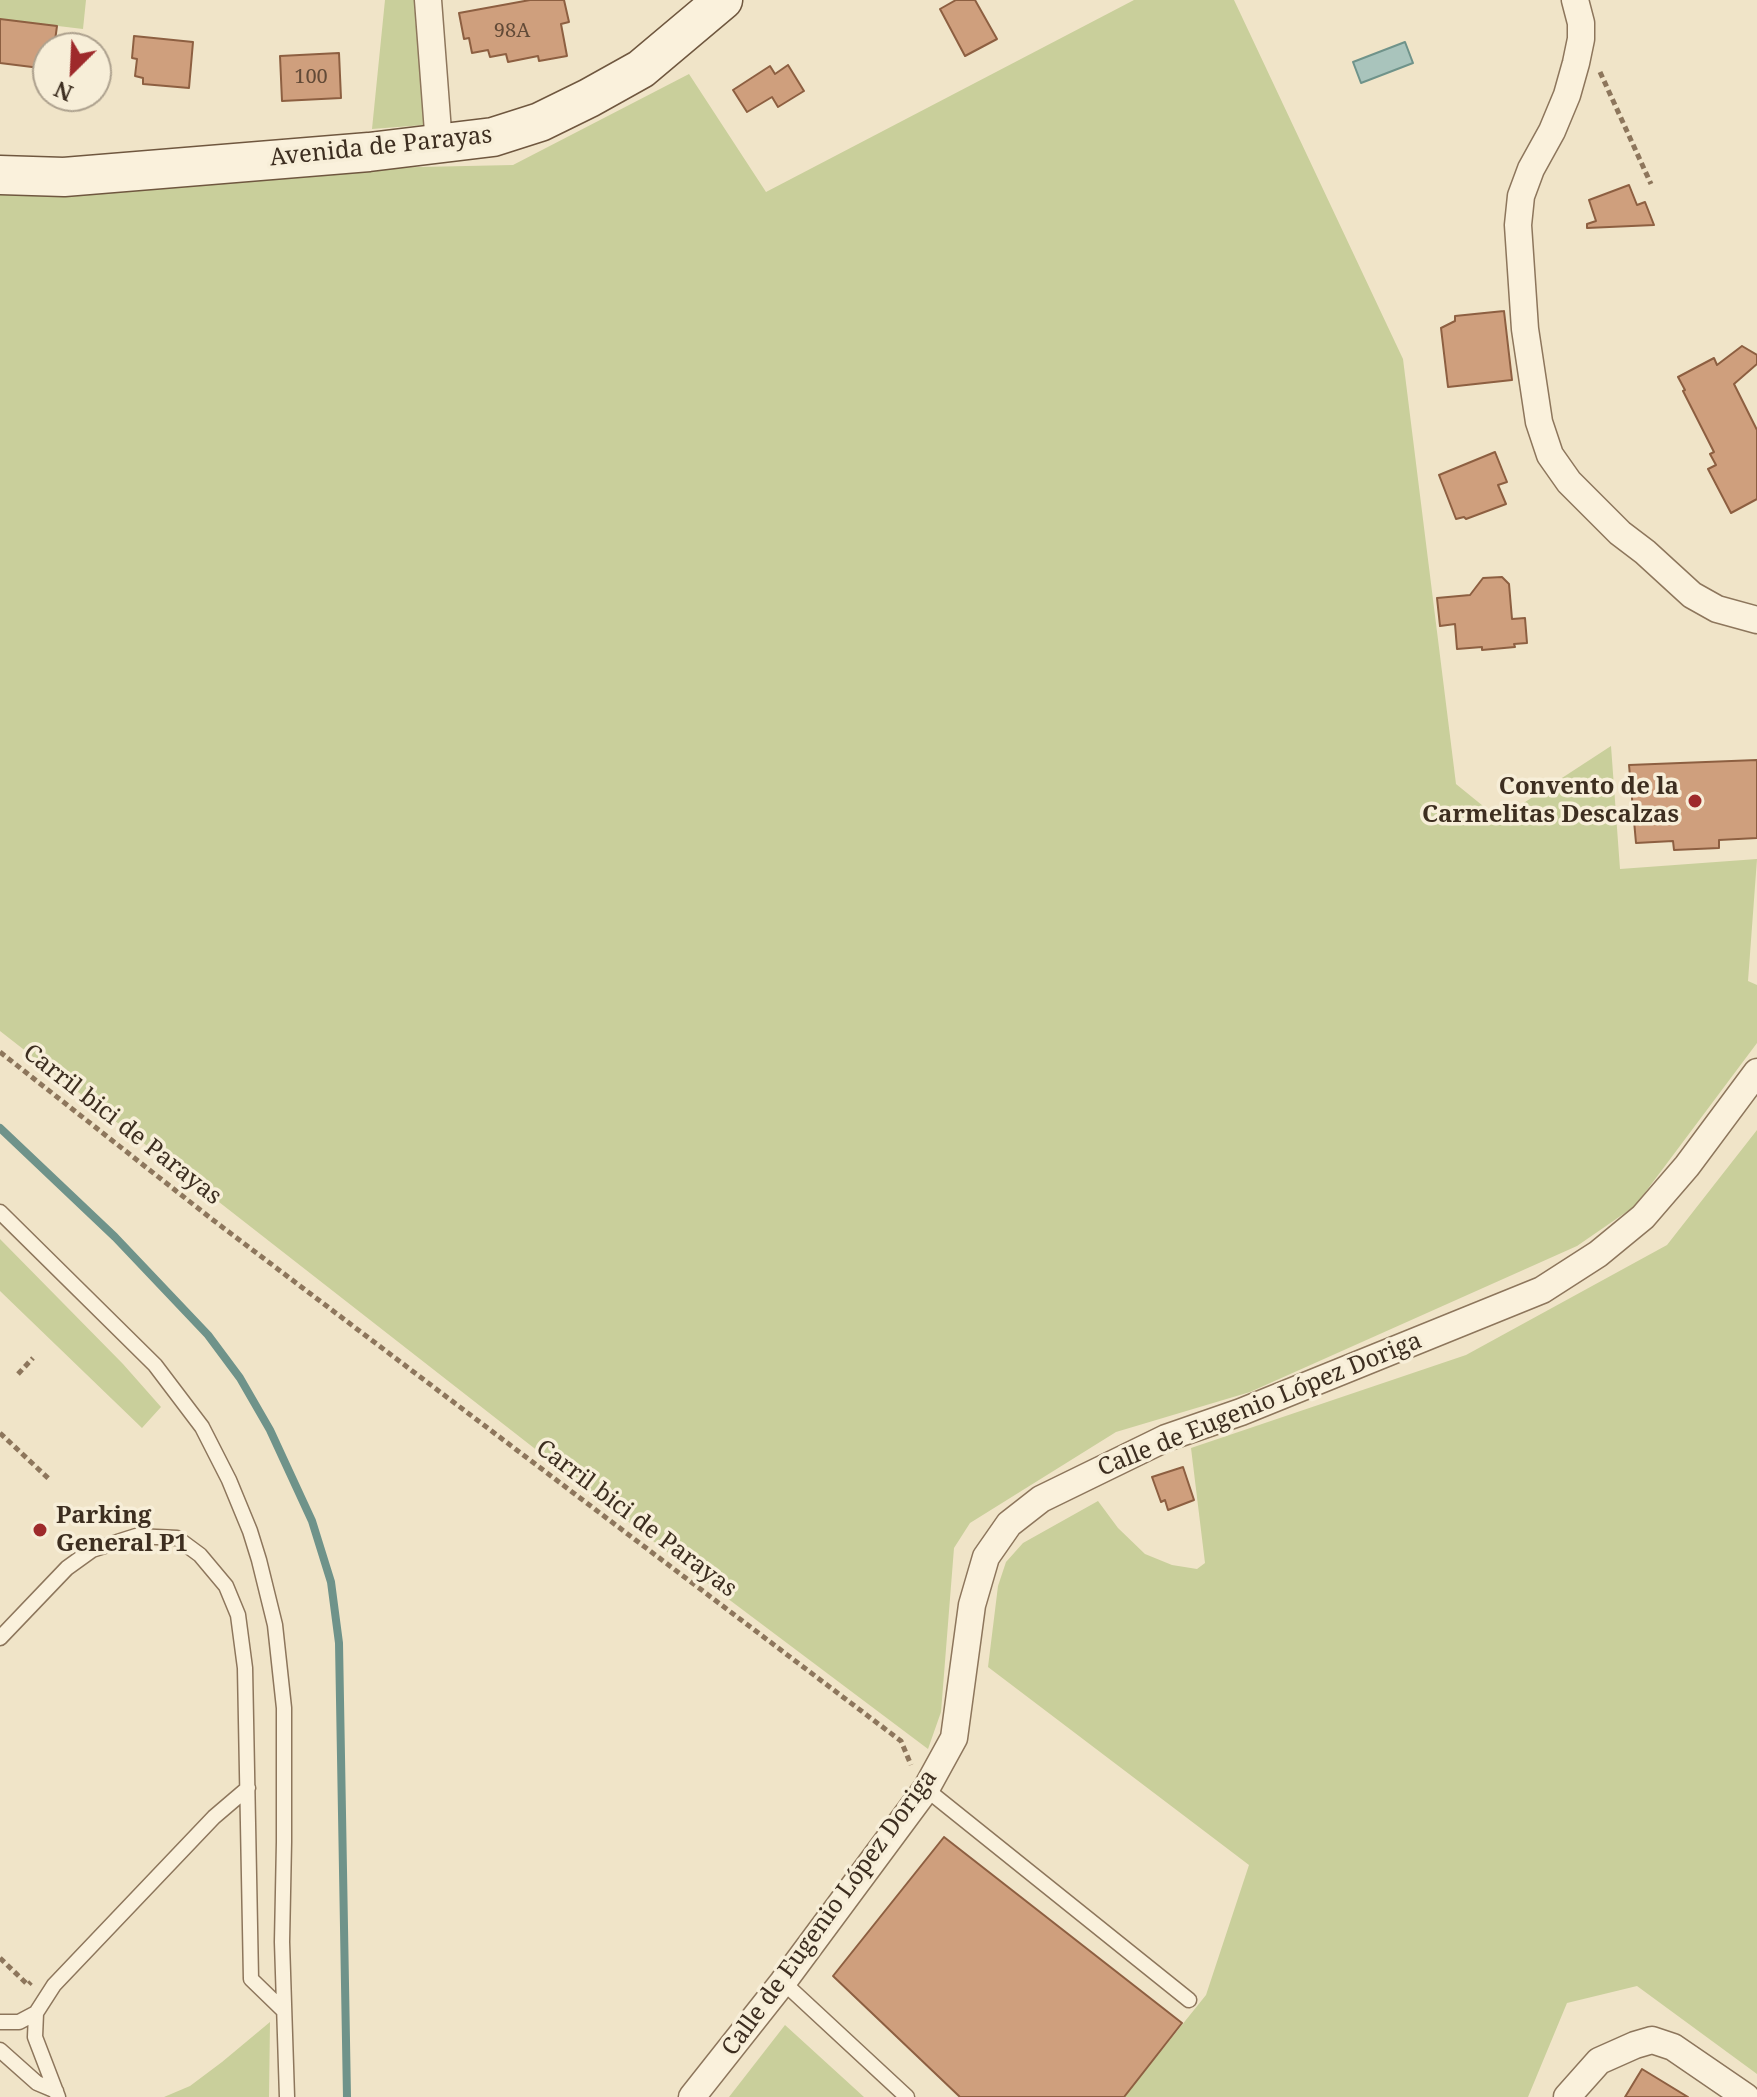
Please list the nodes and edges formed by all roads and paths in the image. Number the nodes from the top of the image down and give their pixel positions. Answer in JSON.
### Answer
{"nodes":[{"id":1,"x":428,"y":0,"type":"edge"},
{"id":2,"x":723,"y":0,"type":"edge"},
{"id":3,"x":1575,"y":0,"type":"edge"},
{"id":4,"x":1581,"y":39,"type":"junction"},
{"id":5,"x":439,"y":145,"type":"junction"},
{"id":6,"x":0,"y":175,"type":"edge"},
{"id":7,"x":1651,"y":184,"type":"dead end"},
{"id":8,"x":1757,"y":620,"type":"edge"},
{"id":9,"x":0,"y":1052,"type":"edge"},
{"id":10,"x":1757,"y":1072,"type":"edge"},
{"id":11,"x":0,"y":1212,"type":"edge"},
{"id":12,"x":33,"y":1358,"type":"dead end"},
{"id":13,"x":18,"y":1374,"type":"dead end"},
{"id":14,"x":0,"y":1433,"type":"edge"},
{"id":15,"x":49,"y":1479,"type":"dead end"},
{"id":16,"x":0,"y":1638,"type":"edge"},
{"id":17,"x":917,"y":1782,"type":"junction"},
{"id":18,"x":248,"y":1788,"type":"junction"},
{"id":19,"x":783,"y":1982,"type":"junction"},
{"id":20,"x":1189,"y":2000,"type":"dead end"},
{"id":21,"x":284,"y":2011,"type":"junction"},
{"id":22,"x":36,"y":2013,"type":"junction"},
{"id":23,"x":0,"y":2022,"type":"edge"},
{"id":24,"x":0,"y":2050,"type":"edge"},
{"id":25,"x":57,"y":2094,"type":"edge"},
{"id":26,"x":287,"y":2097,"type":"edge"},
{"id":27,"x":692,"y":2097,"type":"edge"},
{"id":28,"x":907,"y":2097,"type":"edge"},
{"id":29,"x":1567,"y":2097,"type":"edge"},
{"id":30,"x":1746,"y":2097,"type":"edge"}],
"edges":[{"from":1,"to":5,"type":"street"},
{"from":2,"to":5,"type":"street","name":"Avenida de Parayas"},
{"from":3,"to":4,"type":"street"},
{"from":4,"to":7,"type":"path"},
{"from":4,"to":8,"type":"street"},
{"from":5,"to":6,"type":"street","name":"Avenida de Parayas"},
{"from":9,"to":17,"type":"path","name":"Carril bici de Parayas"},
{"from":10,"to":17,"type":"street","name":"Calle de Eugenio López Doriga"},
{"from":11,"to":21,"type":"lane"},
{"from":12,"to":13,"type":"path"},
{"from":14,"to":15,"type":"path"},
{"from":16,"to":18,"type":"lane"},
{"from":17,"to":19,"type":"street","name":"Calle de Eugenio López Doriga"},
{"from":17,"to":20,"type":"lane"},
{"from":18,"to":21,"type":"lane"},
{"from":18,"to":22,"type":"lane"},
{"from":19,"to":27,"type":"street","name":"Calle de Eugenio López Doriga"},
{"from":19,"to":28,"type":"lane"},
{"from":21,"to":26,"type":"lane"},
{"from":22,"to":23,"type":"lane"},
{"from":22,"to":25,"type":"lane"},
{"from":24,"to":25,"type":"lane"},
{"from":29,"to":30,"type":"street"}]}
